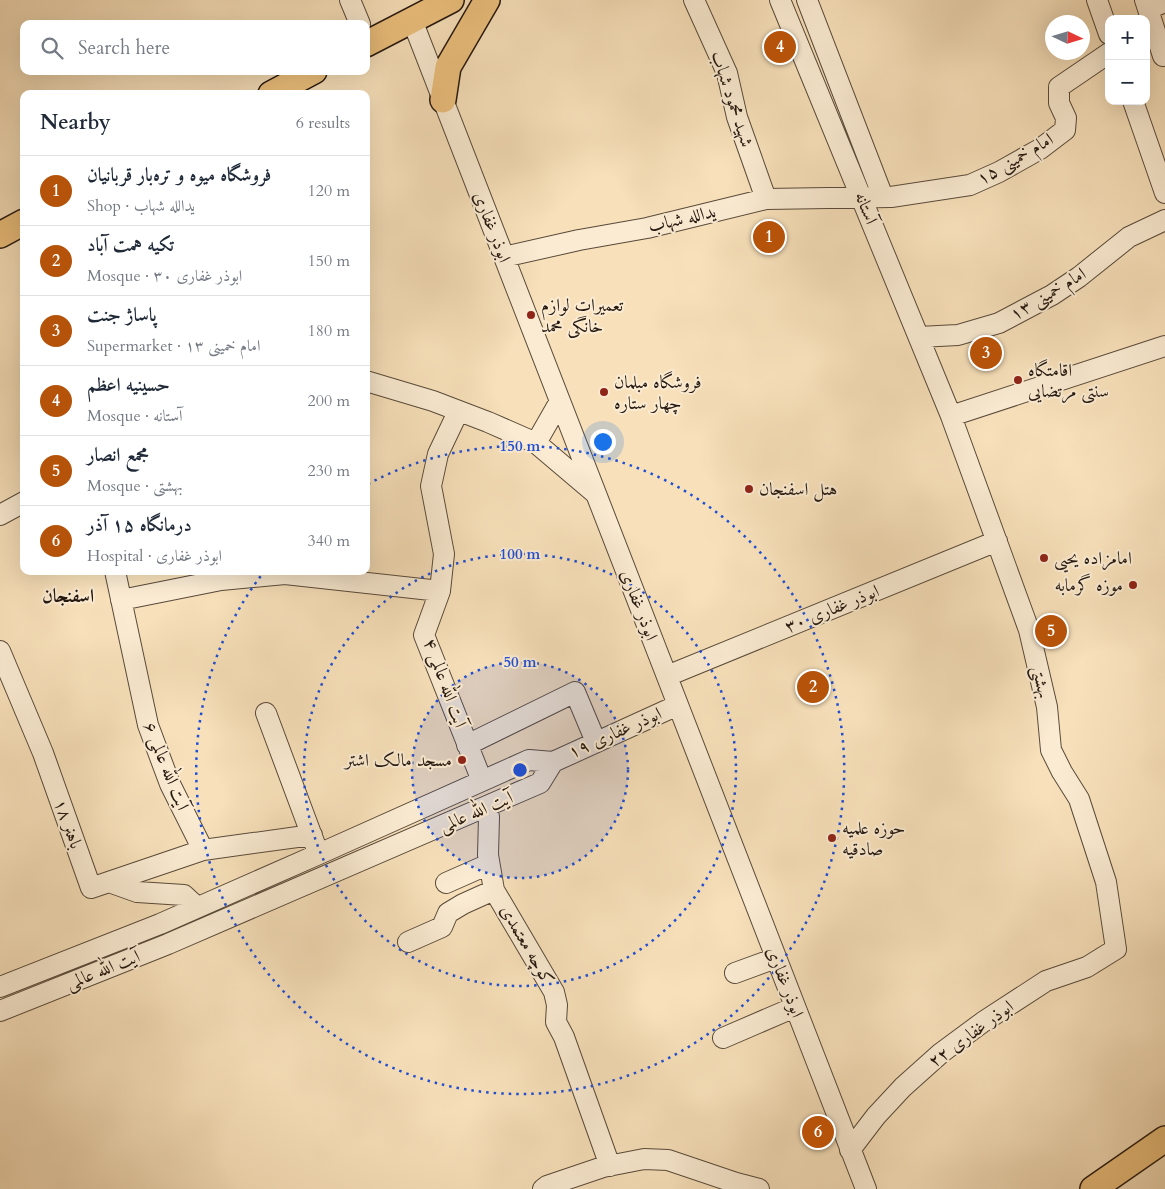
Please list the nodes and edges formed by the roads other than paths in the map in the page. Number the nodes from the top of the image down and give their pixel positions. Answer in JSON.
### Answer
{"nodes":[{"id":1,"x":350,"y":0,"type":"edge"},
{"id":2,"x":452,"y":0,"type":"edge"},
{"id":3,"x":487,"y":0,"type":"edge"},
{"id":4,"x":694,"y":0,"type":"edge"},
{"id":5,"x":780,"y":0,"type":"edge"},
{"id":6,"x":807,"y":0,"type":"edge"},
{"id":7,"x":1097,"y":0,"type":"edge"},
{"id":8,"x":1153,"y":4,"type":"edge"},
{"id":9,"x":359,"y":20,"type":"edge"},
{"id":10,"x":412,"y":20,"type":"junction"},
{"id":11,"x":1105,"y":23,"type":"edge"},
{"id":12,"x":370,"y":36,"type":"edge"},
{"id":13,"x":1105,"y":56,"type":"edge"},
{"id":14,"x":1163,"y":56,"type":"dead end"},
{"id":15,"x":307,"y":75,"type":"edge"},
{"id":16,"x":278,"y":90,"type":"edge"},
{"id":17,"x":443,"y":100,"type":"junction"},
{"id":18,"x":1134,"y":105,"type":"edge"},
{"id":19,"x":1165,"y":193,"type":"edge"},
{"id":20,"x":861,"y":197,"type":"junction"},
{"id":21,"x":883,"y":197,"type":"junction"},
{"id":22,"x":766,"y":199,"type":"junction"},
{"id":23,"x":1165,"y":220,"type":"edge"},
{"id":24,"x":20,"y":224,"type":"edge"},
{"id":25,"x":0,"y":235,"type":"edge"},
{"id":26,"x":504,"y":257,"type":"junction"},
{"id":27,"x":919,"y":337,"type":"junction"},
{"id":28,"x":1165,"y":346,"type":"edge"},
{"id":29,"x":370,"y":382,"type":"edge"},
{"id":30,"x":560,"y":401,"type":"junction"},
{"id":31,"x":458,"y":412,"type":"junction"},
{"id":32,"x":952,"y":416,"type":"junction"},
{"id":33,"x":536,"y":443,"type":"junction"},
{"id":34,"x":596,"y":494,"type":"junction"},
{"id":35,"x":20,"y":504,"type":"edge"},
{"id":36,"x":0,"y":515,"type":"edge"},
{"id":37,"x":997,"y":541,"type":"junction"},
{"id":38,"x":116,"y":575,"type":"edge"},
{"id":39,"x":275,"y":575,"type":"edge"},
{"id":40,"x":295,"y":575,"type":"edge"},
{"id":41,"x":440,"y":591,"type":"junction"},
{"id":42,"x":120,"y":600,"type":"junction"},
{"id":43,"x":0,"y":651,"type":"edge"},
{"id":44,"x":667,"y":676,"type":"junction"},
{"id":45,"x":678,"y":705,"type":"junction"},
{"id":46,"x":266,"y":713,"type":"dead end"},
{"id":47,"x":596,"y":742,"type":"junction"},
{"id":48,"x":467,"y":745,"type":"junction"},
{"id":49,"x":553,"y":762,"type":"junction"},
{"id":50,"x":482,"y":781,"type":"junction"},
{"id":51,"x":487,"y":807,"type":"junction"},
{"id":52,"x":312,"y":835,"type":"junction"},
{"id":53,"x":203,"y":850,"type":"junction"},
{"id":54,"x":319,"y":854,"type":"junction"},
{"id":55,"x":489,"y":864,"type":"junction"},
{"id":56,"x":109,"y":882,"type":"junction"},
{"id":57,"x":446,"y":883,"type":"dead end"},
{"id":58,"x":494,"y":890,"type":"junction"},
{"id":59,"x":197,"y":907,"type":"junction"},
{"id":60,"x":160,"y":924,"type":"junction"},
{"id":61,"x":408,"y":942,"type":"dead end"},
{"id":62,"x":168,"y":944,"type":"junction"},
{"id":63,"x":1116,"y":949,"type":"joint"},
{"id":64,"x":776,"y":958,"type":"junction"},
{"id":65,"x":736,"y":973,"type":"dead end"},
{"id":66,"x":0,"y":987,"type":"edge"},
{"id":67,"x":795,"y":1007,"type":"junction"},
{"id":68,"x":0,"y":1011,"type":"edge"},
{"id":69,"x":723,"y":1038,"type":"dead end"},
{"id":70,"x":1165,"y":1139,"type":"edge"},
{"id":71,"x":850,"y":1150,"type":"junction"},
{"id":72,"x":610,"y":1166,"type":"junction"},
{"id":73,"x":543,"y":1189,"type":"edge"},
{"id":74,"x":759,"y":1189,"type":"edge"},
{"id":75,"x":866,"y":1189,"type":"edge"},
{"id":76,"x":1094,"y":1189,"type":"edge"}],
"edges":[{"from":1,"to":9,"type":"street"},
{"from":2,"to":10,"type":"main road"},
{"from":3,"to":17,"type":"main road"},
{"from":4,"to":22,"type":"street","name":"شهید محمود شهاب"},
{"from":5,"to":20,"type":"street","name":"آستانه"},
{"from":6,"to":21,"type":"street","name":"آستانه"},
{"from":7,"to":11,"type":"street"},
{"from":8,"to":14,"type":"street"},
{"from":10,"to":12,"type":"main road"},
{"from":10,"to":17,"type":"street","name":"ابوذر غفاری"},
{"from":13,"to":21,"type":"street","name":"امام خمینی ۱۵"},
{"from":15,"to":16,"type":"main road"},
{"from":17,"to":26,"type":"street","name":"ابوذر غفاری"},
{"from":18,"to":19,"type":"street"},
{"from":20,"to":21,"type":"street","name":"امام خمینی ۱۵"},
{"from":20,"to":22,"type":"street","name":"یدالله شهاب"},
{"from":20,"to":27,"type":"street","name":"آستانه"},
{"from":22,"to":26,"type":"street","name":"یدالله شهاب"},
{"from":23,"to":27,"type":"street","name":"امام خمینی ۱۳"},
{"from":24,"to":25,"type":"main road"},
{"from":26,"to":30,"type":"street","name":"ابوذر غفاری"},
{"from":27,"to":32,"type":"street","name":"آستانه"},
{"from":28,"to":32,"type":"street"},
{"from":29,"to":31,"type":"street"},
{"from":30,"to":33,"type":"street"},
{"from":30,"to":34,"type":"street","name":"ابوذر غفاری"},
{"from":31,"to":33,"type":"street"},
{"from":31,"to":41,"type":"street","name":"آیت الله عالمی ۴"},
{"from":32,"to":37,"type":"street","name":"بهشتی"},
{"from":33,"to":34,"type":"street"},
{"from":34,"to":44,"type":"street","name":"ابوذر غفاری"},
{"from":35,"to":36,"type":"street"},
{"from":37,"to":44,"type":"street","name":"ابوذر غفاری ۳۰"},
{"from":37,"to":63,"type":"street","name":"بهشتی"},
{"from":38,"to":42,"type":"street","name":"آیت الله عالمی ۶"},
{"from":39,"to":42,"type":"street"},
{"from":40,"to":41,"type":"street"},
{"from":41,"to":48,"type":"street","name":"آیت الله عالمی ۴"},
{"from":42,"to":53,"type":"street","name":"آیت الله عالمی ۶"},
{"from":43,"to":56,"type":"street","name":"باهنر ۱۸"},
{"from":44,"to":45,"type":"street","name":"ابوذر غفاری"},
{"from":45,"to":47,"type":"street","name":"ابوذر غفاری ۱۹"},
{"from":45,"to":64,"type":"street","name":"ابوذر غفاری"},
{"from":46,"to":52,"type":"street"},
{"from":47,"to":48,"type":"street"},
{"from":47,"to":49,"type":"street","name":"ابوذر غفاری ۱۹"},
{"from":48,"to":50,"type":"street","name":"آیت الله عالمی ۴"},
{"from":49,"to":50,"type":"street","name":"آیت الله عالمی"},
{"from":49,"to":51,"type":"street","name":"آیت الله عالمی"},
{"from":50,"to":54,"type":"street","name":"آیت الله عالمی"},
{"from":51,"to":55,"type":"street","name":"کوچه معتمدی"},
{"from":51,"to":62,"type":"street","name":"آیت الله عالمی"},
{"from":52,"to":53,"type":"street"},
{"from":52,"to":54,"type":"street"},
{"from":53,"to":56,"type":"street","name":"باهنر ۱۸"},
{"from":54,"to":59,"type":"street","name":"آیت الله عالمی"},
{"from":55,"to":57,"type":"street"},
{"from":55,"to":58,"type":"street","name":"کوچه معتمدی"},
{"from":56,"to":59,"type":"street"},
{"from":58,"to":61,"type":"street"},
{"from":58,"to":72,"type":"street","name":"کوچه معتمدی"},
{"from":59,"to":60,"type":"street","name":"آیت الله عالمی"},
{"from":60,"to":62,"type":"street"},
{"from":60,"to":66,"type":"street","name":"آیت الله عالمی"},
{"from":62,"to":68,"type":"street","name":"آیت الله عالمی"},
{"from":63,"to":71,"type":"street","name":"ابوذر غفاری ۲۲"},
{"from":64,"to":65,"type":"street"},
{"from":64,"to":67,"type":"street","name":"ابوذر غفاری"},
{"from":67,"to":69,"type":"street"},
{"from":67,"to":71,"type":"street","name":"ابوذر غفاری"},
{"from":70,"to":76,"type":"main road"},
{"from":71,"to":75,"type":"street","name":"ابوذر غفاری"},
{"from":72,"to":73,"type":"street"},
{"from":72,"to":74,"type":"street"}]}
